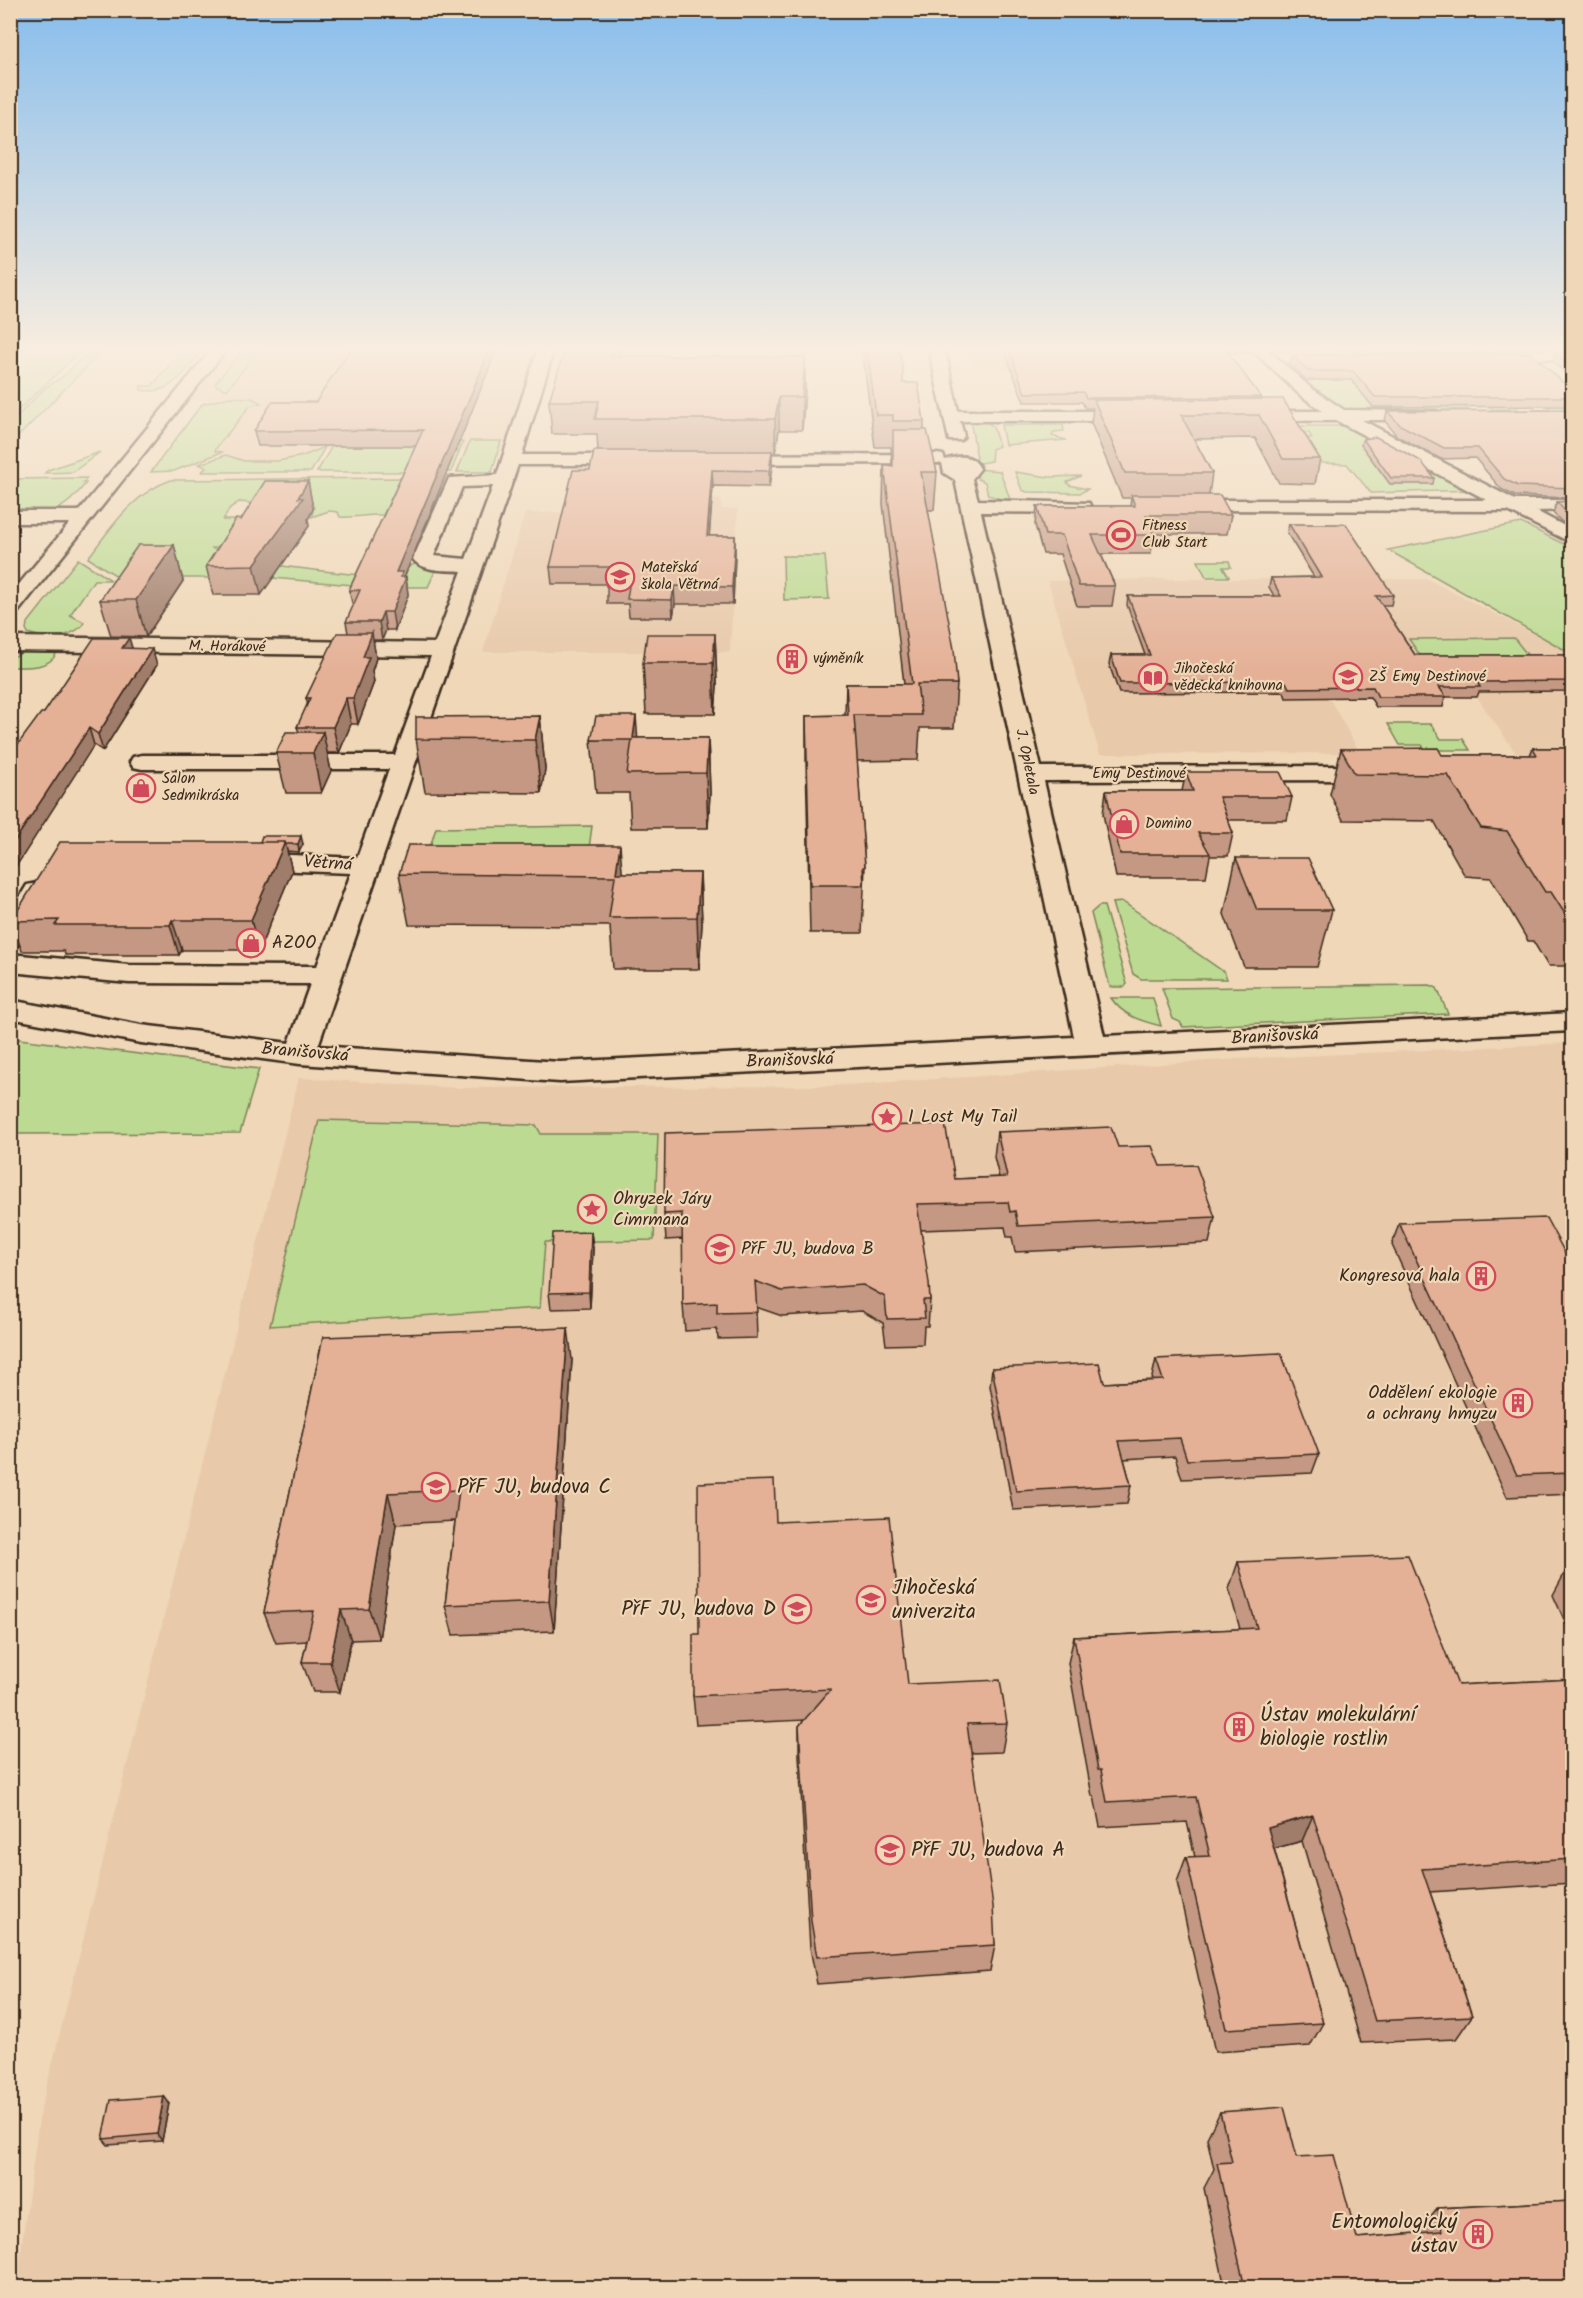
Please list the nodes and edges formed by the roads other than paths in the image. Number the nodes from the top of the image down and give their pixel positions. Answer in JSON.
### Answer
{"nodes":[{"id":1,"x":133,"y":456,"type":"edge"},
{"id":2,"x":511,"y":456,"type":"edge"},
{"id":3,"x":958,"y":456,"type":"edge"},
{"id":4,"x":1417,"y":456,"type":"edge"},
{"id":5,"x":659,"y":460,"type":"edge"},
{"id":6,"x":707,"y":460,"type":"edge"},
{"id":7,"x":960,"y":466,"type":"junction"},
{"id":8,"x":507,"y":470,"type":"junction"},
{"id":9,"x":1508,"y":505,"type":"junction"},
{"id":10,"x":1572,"y":505,"type":"edge"},
{"id":11,"x":970,"y":506,"type":"junction"},
{"id":12,"x":1164,"y":506,"type":"edge"},
{"id":13,"x":1101,"y":507,"type":"edge"},
{"id":14,"x":10,"y":517,"type":"edge"},
{"id":15,"x":84,"y":517,"type":"junction"},
{"id":16,"x":463,"y":523,"type":"junction"},
{"id":17,"x":1572,"y":537,"type":"edge"},
{"id":18,"x":474,"y":564,"type":"junction"},
{"id":19,"x":10,"y":609,"type":"edge"},
{"id":20,"x":10,"y":644,"type":"edge"},
{"id":21,"x":444,"y":650,"type":"junction"},
{"id":22,"x":142,"y":762,"type":"dead end"},
{"id":23,"x":403,"y":762,"type":"junction"},
{"id":24,"x":1398,"y":773,"type":"edge"},
{"id":25,"x":1030,"y":774,"type":"junction"},
{"id":26,"x":216,"y":861,"type":"edge"},
{"id":27,"x":367,"y":866,"type":"junction"},
{"id":28,"x":49,"y":871,"type":"edge"},
{"id":29,"x":10,"y":938,"type":"edge"},
{"id":30,"x":10,"y":963,"type":"edge"},
{"id":31,"x":328,"y":975,"type":"junction"},
{"id":32,"x":12,"y":1010,"type":"edge"},
{"id":33,"x":1572,"y":1022,"type":"edge"},
{"id":34,"x":1091,"y":1046,"type":"junction"},
{"id":35,"x":300,"y":1054,"type":"junction"}],
"edges":[{"from":1,"to":15,"type":"street"},
{"from":2,"to":8,"type":"street","name":"Větrná"},
{"from":3,"to":7,"type":"street","name":"J. Opletala"},
{"from":4,"to":9,"type":"street"},
{"from":5,"to":8,"type":"street","name":"Větrná"},
{"from":6,"to":7,"type":"street"},
{"from":7,"to":11,"type":"street","name":"J. Opletala"},
{"from":8,"to":16,"type":"street","name":"Větrná"},
{"from":8,"to":16,"type":"street","name":"Větrná"},
{"from":9,"to":10,"type":"street"},
{"from":9,"to":12,"type":"street"},
{"from":9,"to":17,"type":"street"},
{"from":11,"to":13,"type":"street"},
{"from":11,"to":25,"type":"street","name":"J. Opletala"},
{"from":14,"to":15,"type":"street"},
{"from":15,"to":19,"type":"street"},
{"from":16,"to":18,"type":"street","name":"Větrná"},
{"from":16,"to":18,"type":"street","name":"Větrná"},
{"from":18,"to":21,"type":"street","name":"Větrná"},
{"from":20,"to":21,"type":"street","name":"M. Horákové"},
{"from":21,"to":23,"type":"street","name":"Větrná"},
{"from":22,"to":23,"type":"street"},
{"from":23,"to":27,"type":"street","name":"Větrná"},
{"from":24,"to":25,"type":"street","name":"Emy Destinové"},
{"from":25,"to":34,"type":"street","name":"J. Opletala"},
{"from":26,"to":27,"type":"street","name":"Větrná"},
{"from":27,"to":31,"type":"street","name":"Větrná"},
{"from":28,"to":29,"type":"street"},
{"from":30,"to":31,"type":"street"},
{"from":31,"to":35,"type":"street","name":"Větrná"},
{"from":32,"to":35,"type":"street","name":"Branišovská"},
{"from":33,"to":34,"type":"street","name":"Branišovská"},
{"from":34,"to":35,"type":"street","name":"Branišovská"}]}
